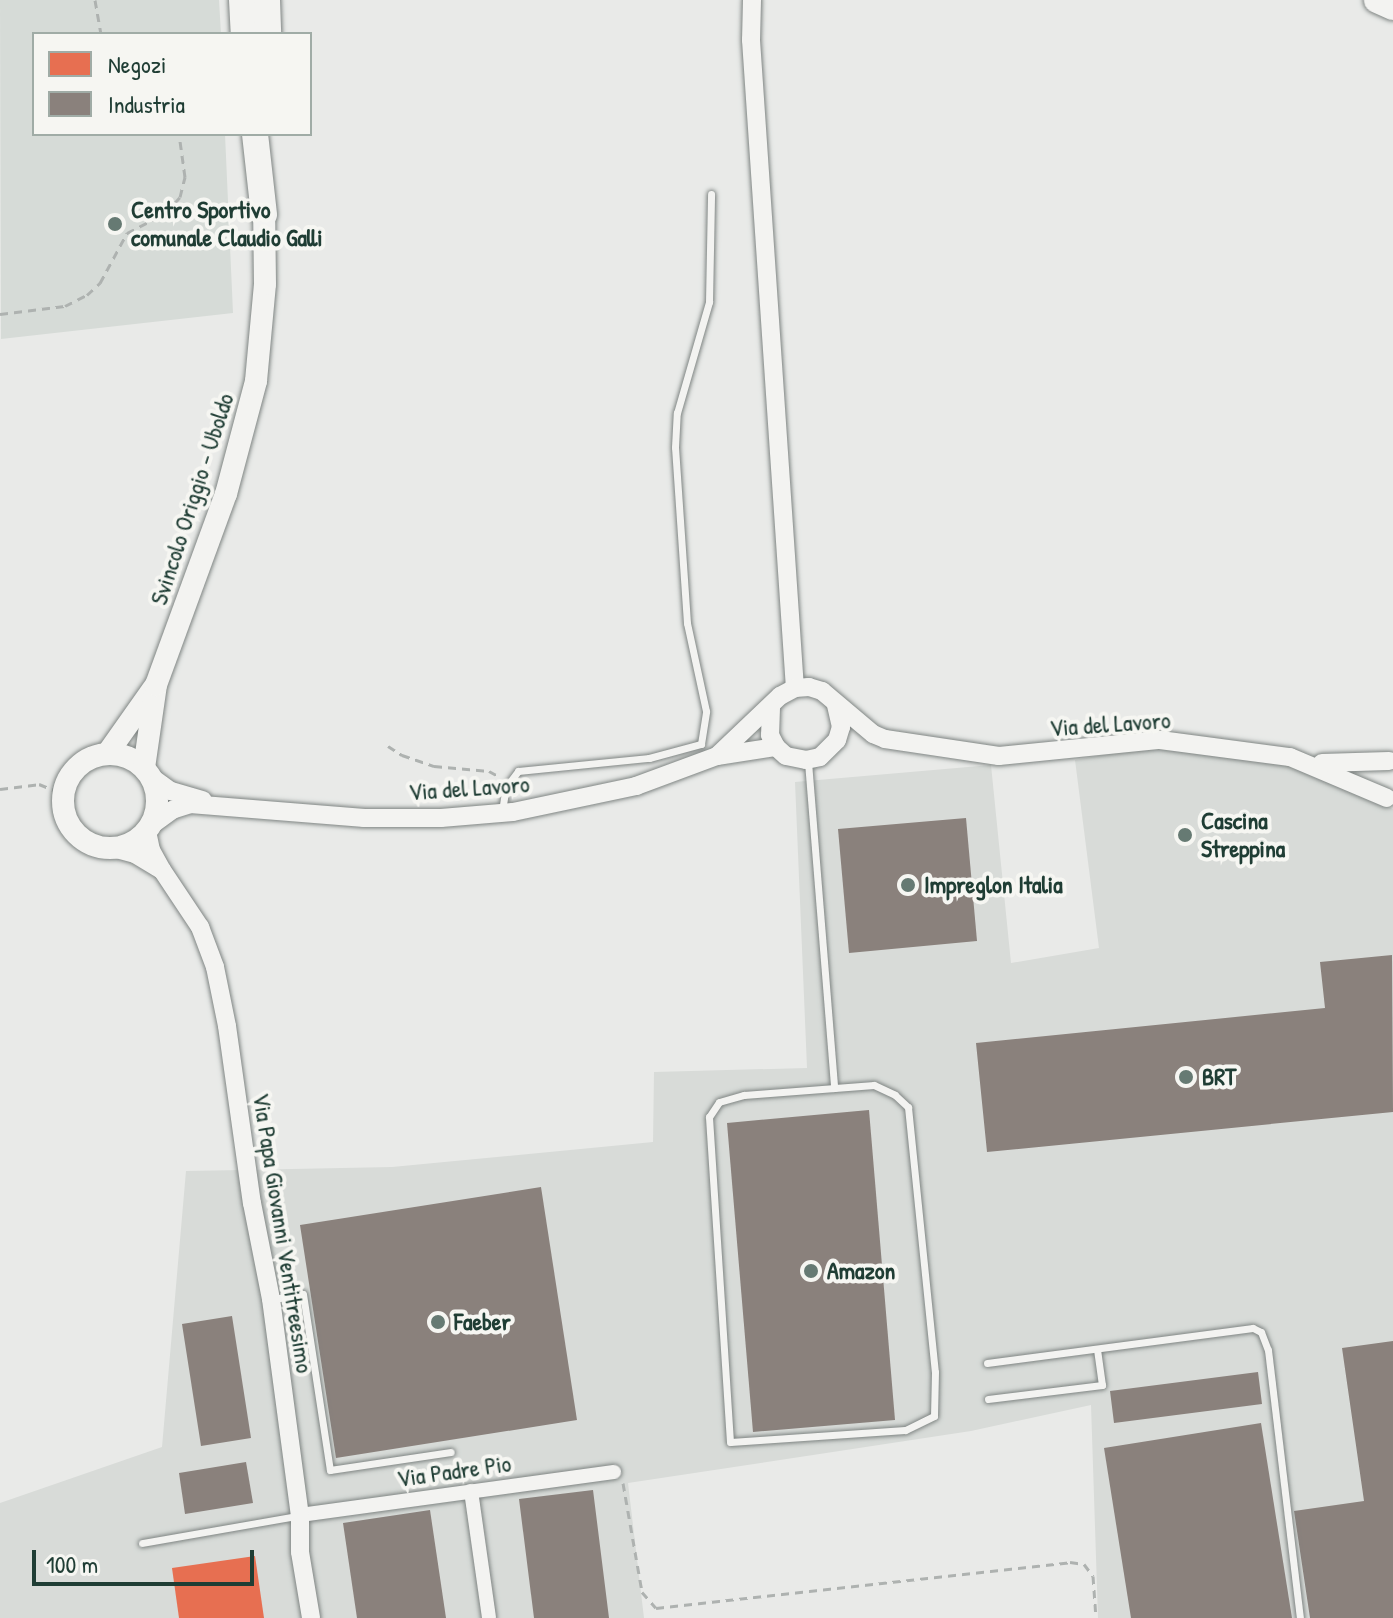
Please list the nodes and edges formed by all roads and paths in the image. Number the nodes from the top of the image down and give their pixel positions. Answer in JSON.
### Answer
{"nodes":[{"id":1,"x":95,"y":0,"type":"edge"},
{"id":2,"x":242,"y":0,"type":"edge"},
{"id":3,"x":254,"y":0,"type":"edge"},
{"id":4,"x":267,"y":0,"type":"edge"},
{"id":5,"x":752,"y":0,"type":"edge"},
{"id":6,"x":1377,"y":0,"type":"edge"},
{"id":7,"x":1393,"y":7,"type":"edge"},
{"id":8,"x":101,"y":32,"type":"edge"},
{"id":9,"x":244,"y":32,"type":"edge"},
{"id":10,"x":256,"y":32,"type":"edge"},
{"id":11,"x":268,"y":32,"type":"edge"},
{"id":12,"x":179,"y":136,"type":"edge"},
{"id":13,"x":255,"y":136,"type":"edge"},
{"id":14,"x":261,"y":136,"type":"edge"},
{"id":15,"x":267,"y":136,"type":"edge"},
{"id":16,"x":711,"y":194,"type":"dead end"},
{"id":17,"x":264,"y":214,"type":"junction"},
{"id":18,"x":0,"y":314,"type":"edge"},
{"id":19,"x":156,"y":685,"type":"junction"},
{"id":20,"x":795,"y":688,"type":"junction"},
{"id":21,"x":836,"y":706,"type":"junction"},
{"id":22,"x":771,"y":708,"type":"junction"},
{"id":23,"x":873,"y":734,"type":"junction"},
{"id":24,"x":837,"y":740,"type":"junction"},
{"id":25,"x":388,"y":746,"type":"dead end"},
{"id":26,"x":776,"y":747,"type":"junction"},
{"id":27,"x":710,"y":753,"type":"junction"},
{"id":28,"x":107,"y":754,"type":"junction"},
{"id":29,"x":1391,"y":759,"type":"edge"},
{"id":30,"x":808,"y":760,"type":"junction"},
{"id":31,"x":1304,"y":761,"type":"junction"},
{"id":32,"x":147,"y":772,"type":"junction"},
{"id":33,"x":506,"y":787,"type":"junction"},
{"id":34,"x":0,"y":789,"type":"edge"},
{"id":35,"x":64,"y":794,"type":"junction"},
{"id":36,"x":1390,"y":801,"type":"edge"},
{"id":37,"x":217,"y":804,"type":"junction"},
{"id":38,"x":502,"y":813,"type":"junction"},
{"id":39,"x":148,"y":829,"type":"junction"},
{"id":40,"x":113,"y":848,"type":"junction"},
{"id":41,"x":162,"y":870,"type":"junction"},
{"id":42,"x":834,"y":1088,"type":"junction"},
{"id":43,"x":271,"y":1299,"type":"junction"},
{"id":44,"x":1097,"y":1349,"type":"junction"},
{"id":45,"x":987,"y":1363,"type":"dead end"},
{"id":46,"x":988,"y":1399,"type":"dead end"},
{"id":47,"x":451,"y":1452,"type":"dead end"},
{"id":48,"x":614,"y":1472,"type":"joint"},
{"id":49,"x":471,"y":1491,"type":"junction"},
{"id":50,"x":300,"y":1515,"type":"junction"},
{"id":51,"x":142,"y":1543,"type":"dead end"},
{"id":52,"x":311,"y":1618,"type":"edge"},
{"id":53,"x":489,"y":1618,"type":"edge"},
{"id":54,"x":1096,"y":1618,"type":"edge"},
{"id":55,"x":1300,"y":1618,"type":"edge"}],
"edges":[{"from":1,"to":8,"type":"path"},
{"from":2,"to":9,"type":"highway"},
{"from":3,"to":10,"type":"main road"},
{"from":4,"to":11,"type":"highway"},
{"from":5,"to":20,"type":"street"},
{"from":6,"to":7,"type":"highway"},
{"from":12,"to":18,"type":"path"},
{"from":13,"to":17,"type":"highway"},
{"from":14,"to":17,"type":"main road","name":"Svincolo Origgio - Uboldo"},
{"from":15,"to":17,"type":"highway"},
{"from":16,"to":27,"type":"lane"},
{"from":17,"to":19,"type":"main road","name":"Svincolo Origgio - Uboldo"},
{"from":19,"to":28,"type":"main road","name":"Svincolo Origgio - Uboldo"},
{"from":19,"to":32,"type":"main road","name":"Svincolo Origgio - Uboldo"},
{"from":20,"to":21,"type":"street","name":"Via del Lavoro"},
{"from":20,"to":22,"type":"street","name":"Via del Lavoro"},
{"from":21,"to":23,"type":"street","name":"Via del Lavoro"},
{"from":21,"to":24,"type":"street"},
{"from":22,"to":26,"type":"street"},
{"from":22,"to":27,"type":"street","name":"Via del Lavoro"},
{"from":23,"to":24,"type":"street","name":"Via del Lavoro"},
{"from":23,"to":31,"type":"street","name":"Via del Lavoro"},
{"from":24,"to":30,"type":"street","name":"Via del Lavoro"},
{"from":25,"to":33,"type":"path"},
{"from":26,"to":27,"type":"street","name":"Via del Lavoro"},
{"from":26,"to":30,"type":"street"},
{"from":27,"to":33,"type":"lane"},
{"from":27,"to":38,"type":"street","name":"Via del Lavoro"},
{"from":28,"to":32,"type":"main road"},
{"from":28,"to":35,"type":"main road"},
{"from":29,"to":31,"type":"street","name":"Via del Lavoro"},
{"from":29,"to":36,"type":"street","name":"Via del Lavoro"},
{"from":30,"to":42,"type":"lane"},
{"from":31,"to":36,"type":"street","name":"Via del Lavoro"},
{"from":32,"to":37,"type":"street","name":"Via del Lavoro"},
{"from":32,"to":39,"type":"main road"},
{"from":33,"to":38,"type":"lane"},
{"from":34,"to":35,"type":"path"},
{"from":35,"to":40,"type":"main road"},
{"from":37,"to":38,"type":"street","name":"Via del Lavoro"},
{"from":37,"to":39,"type":"street","name":"Via del Lavoro"},
{"from":39,"to":40,"type":"main road"},
{"from":39,"to":41,"type":"street","name":"Via Papa Giovanni Ventitreesimo"},
{"from":40,"to":41,"type":"street","name":"Via Papa Giovanni Ventitreesimo"},
{"from":41,"to":43,"type":"street","name":"Via Papa Giovanni Ventitreesimo"},
{"from":42,"to":42,"type":"lane"},
{"from":43,"to":47,"type":"lane"},
{"from":43,"to":50,"type":"street","name":"Via Papa Giovanni Ventitreesimo"},
{"from":44,"to":45,"type":"lane"},
{"from":44,"to":46,"type":"lane"},
{"from":44,"to":55,"type":"lane"},
{"from":48,"to":49,"type":"street","name":"Via Padre Pio"},
{"from":48,"to":54,"type":"path"},
{"from":49,"to":50,"type":"street","name":"Via Padre Pio"},
{"from":49,"to":53,"type":"street"},
{"from":50,"to":51,"type":"lane"},
{"from":50,"to":52,"type":"street","name":"Via Papa Giovanni Ventitreesimo"}]}
